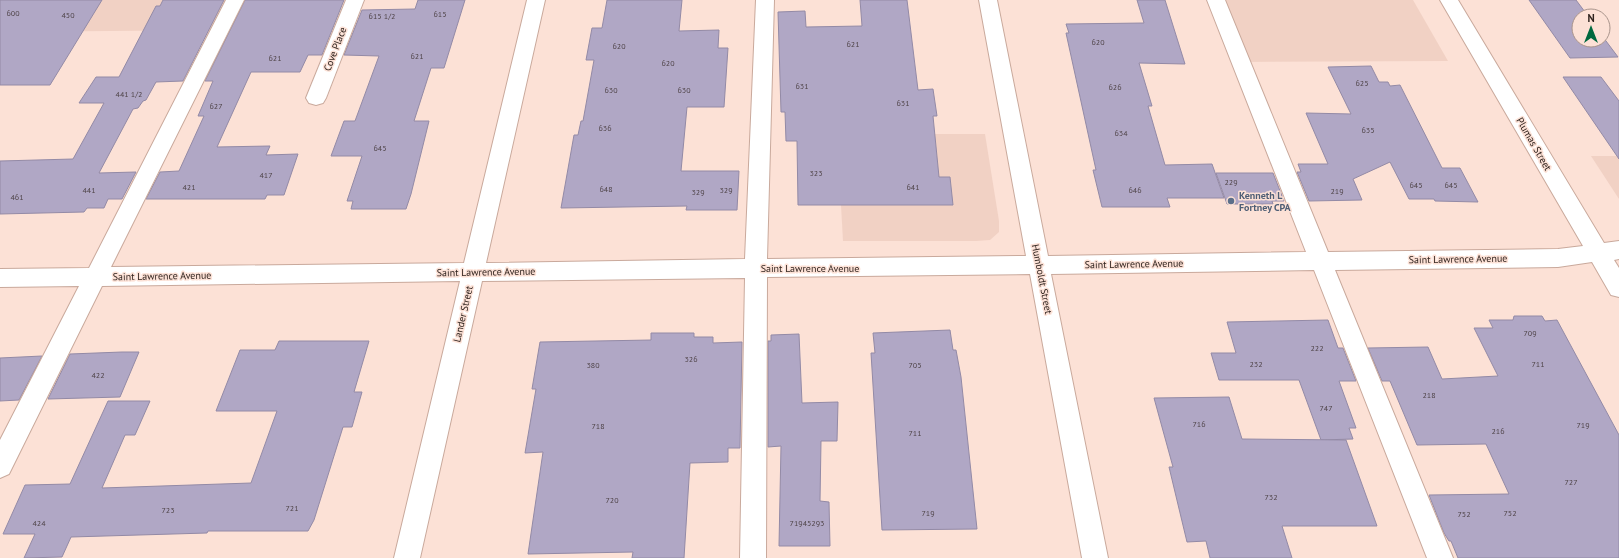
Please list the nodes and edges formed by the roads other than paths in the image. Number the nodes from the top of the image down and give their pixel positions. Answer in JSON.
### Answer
{"nodes":[{"id":1,"x":235,"y":0,"type":"edge"},
{"id":2,"x":355,"y":0,"type":"edge"},
{"id":3,"x":536,"y":0,"type":"edge"},
{"id":4,"x":765,"y":0,"type":"edge"},
{"id":5,"x":988,"y":0,"type":"edge"},
{"id":6,"x":1216,"y":0,"type":"edge"},
{"id":7,"x":1449,"y":0,"type":"edge"},
{"id":8,"x":316,"y":98,"type":"dead end"},
{"id":9,"x":1609,"y":251,"type":"edge"},
{"id":10,"x":1321,"y":261,"type":"junction"},
{"id":11,"x":1039,"y":266,"type":"junction"},
{"id":12,"x":756,"y":269,"type":"junction"},
{"id":13,"x":473,"y":272,"type":"junction"},
{"id":14,"x":95,"y":277,"type":"junction"},
{"id":15,"x":0,"y":278,"type":"edge"},
{"id":16,"x":1619,"y":288,"type":"edge"},
{"id":17,"x":0,"y":466,"type":"edge"},
{"id":18,"x":407,"y":558,"type":"edge"},
{"id":19,"x":753,"y":558,"type":"edge"},
{"id":20,"x":1095,"y":558,"type":"edge"},
{"id":21,"x":1440,"y":558,"type":"edge"}],
"edges":[{"from":1,"to":14,"type":"street"},
{"from":2,"to":8,"type":"street","name":"Cove Place"},
{"from":3,"to":13,"type":"street","name":"Lander Street"},
{"from":4,"to":12,"type":"street"},
{"from":5,"to":11,"type":"street","name":"Humboldt Street"},
{"from":6,"to":10,"type":"street"},
{"from":7,"to":9,"type":"street","name":"Plumas Street"},
{"from":9,"to":10,"type":"street","name":"Saint Lawrence Avenue"},
{"from":9,"to":16,"type":"street","name":"Plumas Street"},
{"from":10,"to":11,"type":"street","name":"Saint Lawrence Avenue"},
{"from":10,"to":21,"type":"street"},
{"from":11,"to":12,"type":"street","name":"Saint Lawrence Avenue"},
{"from":11,"to":20,"type":"street","name":"Humboldt Street"},
{"from":12,"to":13,"type":"street","name":"Saint Lawrence Avenue"},
{"from":12,"to":19,"type":"street"},
{"from":13,"to":14,"type":"street","name":"Saint Lawrence Avenue"},
{"from":13,"to":18,"type":"street","name":"Lander Street"},
{"from":14,"to":15,"type":"street","name":"Saint Lawrence Avenue"},
{"from":14,"to":17,"type":"street"}]}
